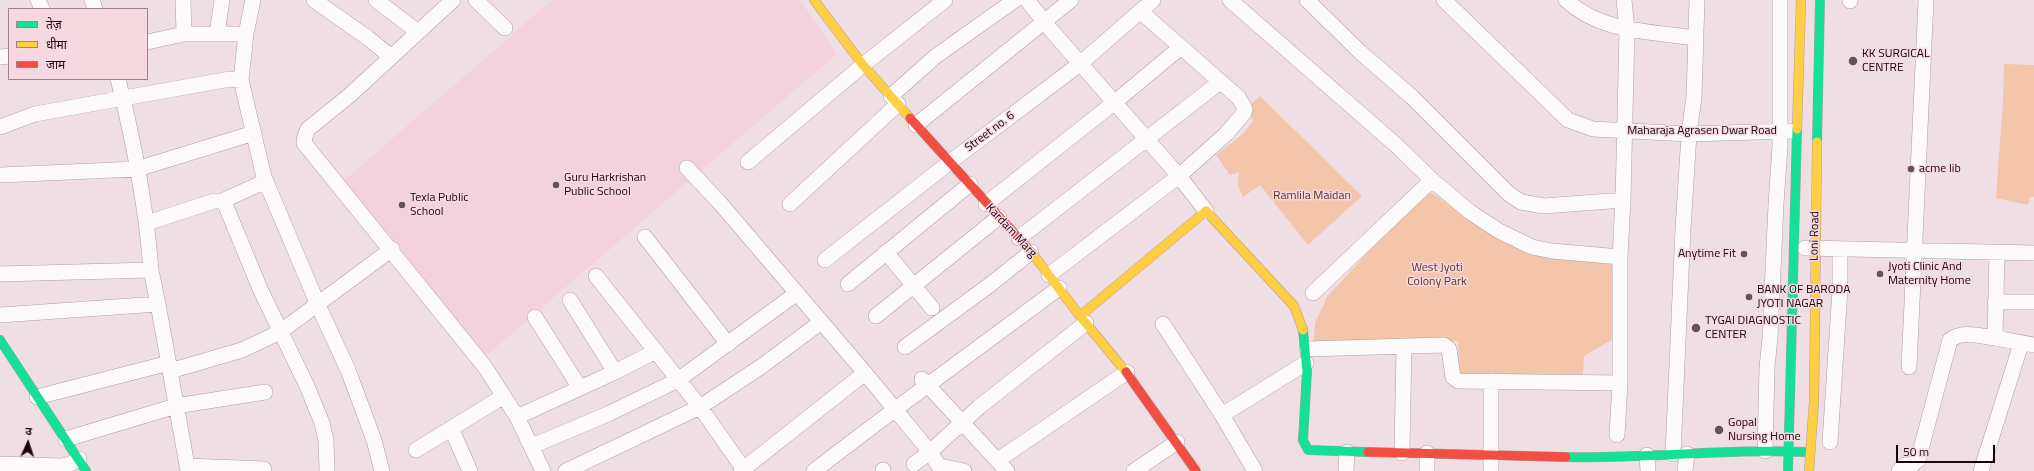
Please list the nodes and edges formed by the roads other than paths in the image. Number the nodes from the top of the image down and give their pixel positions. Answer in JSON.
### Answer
{"nodes":[{"id":1,"x":183,"y":0,"type":"edge"},
{"id":2,"x":222,"y":0,"type":"edge"},
{"id":3,"x":253,"y":0,"type":"edge"},
{"id":4,"x":314,"y":0,"type":"edge"},
{"id":5,"x":376,"y":0,"type":"edge"},
{"id":6,"x":453,"y":0,"type":"edge"},
{"id":7,"x":476,"y":0,"type":"edge"},
{"id":8,"x":814,"y":0,"type":"edge"},
{"id":9,"x":945,"y":0,"type":"edge"},
{"id":10,"x":1015,"y":0,"type":"edge"},
{"id":11,"x":1027,"y":0,"type":"edge"},
{"id":12,"x":1071,"y":0,"type":"edge"},
{"id":13,"x":1153,"y":0,"type":"edge"},
{"id":14,"x":1230,"y":0,"type":"edge"},
{"id":15,"x":1307,"y":0,"type":"edge"},
{"id":16,"x":1444,"y":0,"type":"edge"},
{"id":17,"x":1566,"y":0,"type":"edge"},
{"id":18,"x":1624,"y":0,"type":"edge"},
{"id":19,"x":1697,"y":0,"type":"edge"},
{"id":20,"x":1780,"y":0,"type":"edge"},
{"id":21,"x":1801,"y":0,"type":"edge"},
{"id":22,"x":1820,"y":0,"type":"edge"},
{"id":23,"x":1926,"y":0,"type":"edge"},
{"id":24,"x":1140,"y":11,"type":"junction"},
{"id":25,"x":1043,"y":21,"type":"junction"},
{"id":26,"x":505,"y":28,"type":"dead end"},
{"id":27,"x":1627,"y":29,"type":"junction"},
{"id":28,"x":418,"y":32,"type":"junction"},
{"id":29,"x":184,"y":34,"type":"junction"},
{"id":30,"x":217,"y":34,"type":"junction"},
{"id":31,"x":246,"y":34,"type":"junction"},
{"id":32,"x":1695,"y":38,"type":"junction"},
{"id":33,"x":148,"y":42,"type":"edge"},
{"id":34,"x":1181,"y":47,"type":"junction"},
{"id":35,"x":392,"y":57,"type":"junction"},
{"id":36,"x":1081,"y":63,"type":"junction"},
{"id":37,"x":863,"y":65,"type":"junction"},
{"id":38,"x":118,"y":80,"type":"edge"},
{"id":39,"x":241,"y":80,"type":"junction"},
{"id":40,"x":1220,"y":82,"type":"junction"},
{"id":41,"x":123,"y":99,"type":"junction"},
{"id":42,"x":895,"y":100,"type":"junction"},
{"id":43,"x":1115,"y":102,"type":"junction"},
{"id":44,"x":916,"y":125,"type":"junction"},
{"id":45,"x":0,"y":126,"type":"edge"},
{"id":46,"x":1797,"y":130,"type":"junction"},
{"id":47,"x":1818,"y":130,"type":"junction"},
{"id":48,"x":1625,"y":132,"type":"junction"},
{"id":49,"x":1780,"y":132,"type":"junction"},
{"id":50,"x":254,"y":133,"type":"junction"},
{"id":51,"x":1689,"y":134,"type":"junction"},
{"id":52,"x":1146,"y":139,"type":"junction"},
{"id":53,"x":748,"y":162,"type":"dead end"},
{"id":54,"x":950,"y":162,"type":"junction"},
{"id":55,"x":687,"y":168,"type":"dead end"},
{"id":56,"x":137,"y":169,"type":"junction"},
{"id":57,"x":0,"y":176,"type":"edge"},
{"id":58,"x":1179,"y":176,"type":"junction"},
{"id":59,"x":1432,"y":180,"type":"junction"},
{"id":60,"x":266,"y":181,"type":"junction"},
{"id":61,"x":970,"y":184,"type":"junction"},
{"id":62,"x":1623,"y":200,"type":"junction"},
{"id":63,"x":222,"y":202,"type":"junction"},
{"id":64,"x":790,"y":204,"type":"dead end"},
{"id":65,"x":986,"y":204,"type":"junction"},
{"id":66,"x":1206,"y":211,"type":"junction"},
{"id":67,"x":999,"y":217,"type":"junction"},
{"id":68,"x":148,"y":223,"type":"junction"},
{"id":69,"x":645,"y":237,"type":"dead end"},
{"id":70,"x":1019,"y":238,"type":"junction"},
{"id":71,"x":1794,"y":248,"type":"junction"},
{"id":72,"x":1815,"y":248,"type":"junction"},
{"id":73,"x":392,"y":249,"type":"junction"},
{"id":74,"x":1840,"y":249,"type":"junction"},
{"id":75,"x":1915,"y":250,"type":"junction"},
{"id":76,"x":886,"y":252,"type":"junction"},
{"id":77,"x":1031,"y":252,"type":"junction"},
{"id":78,"x":1997,"y":252,"type":"junction"},
{"id":79,"x":2034,"y":253,"type":"edge"},
{"id":80,"x":1620,"y":256,"type":"junction"},
{"id":81,"x":825,"y":260,"type":"dead end"},
{"id":82,"x":151,"y":270,"type":"junction"},
{"id":83,"x":0,"y":274,"type":"edge"},
{"id":84,"x":1049,"y":275,"type":"junction"},
{"id":85,"x":596,"y":276,"type":"dead end"},
{"id":86,"x":848,"y":284,"type":"dead end"},
{"id":87,"x":914,"y":285,"type":"junction"},
{"id":88,"x":1059,"y":288,"type":"junction"},
{"id":89,"x":797,"y":293,"type":"junction"},
{"id":90,"x":1312,"y":293,"type":"dead end"},
{"id":91,"x":570,"y":300,"type":"dead end"},
{"id":92,"x":1995,"y":302,"type":"junction"},
{"id":93,"x":2034,"y":302,"type":"edge"},
{"id":94,"x":158,"y":304,"type":"junction"},
{"id":95,"x":318,"y":305,"type":"junction"},
{"id":96,"x":932,"y":308,"type":"dead end"},
{"id":97,"x":0,"y":315,"type":"edge"},
{"id":98,"x":876,"y":316,"type":"dead end"},
{"id":99,"x":535,"y":318,"type":"dead end"},
{"id":100,"x":1083,"y":320,"type":"junction"},
{"id":101,"x":821,"y":322,"type":"junction"},
{"id":102,"x":1163,"y":324,"type":"dead end"},
{"id":103,"x":280,"y":332,"type":"junction"},
{"id":104,"x":1995,"y":338,"type":"junction"},
{"id":105,"x":0,"y":340,"type":"edge"},
{"id":106,"x":728,"y":344,"type":"junction"},
{"id":107,"x":2028,"y":345,"type":"edge"},
{"id":108,"x":1404,"y":346,"type":"junction"},
{"id":109,"x":905,"y":347,"type":"dead end"},
{"id":110,"x":656,"y":351,"type":"junction"},
{"id":111,"x":1307,"y":356,"type":"junction"},
{"id":112,"x":169,"y":367,"type":"junction"},
{"id":113,"x":1909,"y":367,"type":"dead end"},
{"id":114,"x":615,"y":372,"type":"junction"},
{"id":115,"x":1127,"y":372,"type":"junction"},
{"id":116,"x":865,"y":373,"type":"junction"},
{"id":117,"x":678,"y":380,"type":"junction"},
{"id":118,"x":1491,"y":381,"type":"junction"},
{"id":119,"x":925,"y":382,"type":"junction"},
{"id":120,"x":1620,"y":383,"type":"junction"},
{"id":121,"x":580,"y":388,"type":"junction"},
{"id":122,"x":265,"y":392,"type":"dead end"},
{"id":123,"x":504,"y":396,"type":"junction"},
{"id":124,"x":37,"y":397,"type":"junction"},
{"id":125,"x":176,"y":406,"type":"junction"},
{"id":126,"x":700,"y":407,"type":"junction"},
{"id":127,"x":894,"y":409,"type":"junction"},
{"id":128,"x":1222,"y":415,"type":"junction"},
{"id":129,"x":517,"y":417,"type":"junction"},
{"id":130,"x":962,"y":423,"type":"junction"},
{"id":131,"x":451,"y":428,"type":"junction"},
{"id":132,"x":1617,"y":435,"type":"dead end"},
{"id":133,"x":66,"y":439,"type":"junction"},
{"id":134,"x":1177,"y":442,"type":"junction"},
{"id":135,"x":1830,"y":442,"type":"dead end"},
{"id":136,"x":532,"y":446,"type":"junction"},
{"id":137,"x":416,"y":450,"type":"dead end"},
{"id":138,"x":1765,"y":451,"type":"junction"},
{"id":139,"x":1789,"y":451,"type":"junction"},
{"id":140,"x":930,"y":452,"type":"junction"},
{"id":141,"x":1347,"y":452,"type":"junction"},
{"id":142,"x":1811,"y":452,"type":"junction"},
{"id":143,"x":1402,"y":453,"type":"junction"},
{"id":144,"x":1427,"y":453,"type":"junction"},
{"id":145,"x":1491,"y":454,"type":"junction"},
{"id":146,"x":1680,"y":454,"type":"junction"},
{"id":147,"x":1647,"y":455,"type":"junction"},
{"id":148,"x":0,"y":464,"type":"edge"},
{"id":149,"x":914,"y":464,"type":"dead end"},
{"id":150,"x":1610,"y":464,"type":"edge"},
{"id":151,"x":83,"y":465,"type":"edge"},
{"id":152,"x":1003,"y":466,"type":"edge"},
{"id":153,"x":188,"y":469,"type":"edge"},
{"id":154,"x":264,"y":469,"type":"dead end"},
{"id":155,"x":941,"y":469,"type":"edge"},
{"id":156,"x":327,"y":471,"type":"edge"},
{"id":157,"x":382,"y":471,"type":"edge"},
{"id":158,"x":470,"y":471,"type":"edge"},
{"id":159,"x":543,"y":471,"type":"edge"},
{"id":160,"x":566,"y":471,"type":"edge"},
{"id":161,"x":743,"y":471,"type":"edge"},
{"id":162,"x":814,"y":471,"type":"edge"},
{"id":163,"x":964,"y":471,"type":"edge"},
{"id":164,"x":1134,"y":471,"type":"edge"},
{"id":165,"x":1196,"y":471,"type":"edge"},
{"id":166,"x":1255,"y":471,"type":"edge"},
{"id":167,"x":1346,"y":471,"type":"edge"},
{"id":168,"x":1427,"y":471,"type":"edge"},
{"id":169,"x":1491,"y":471,"type":"edge"},
{"id":170,"x":1648,"y":471,"type":"edge"},
{"id":171,"x":1685,"y":471,"type":"edge"},
{"id":172,"x":1788,"y":471,"type":"edge"},
{"id":173,"x":1809,"y":471,"type":"edge"},
{"id":174,"x":1899,"y":471,"type":"edge"},
{"id":175,"x":1980,"y":471,"type":"edge"}],
"edges":[{"from":1,"to":29,"type":"street"},
{"from":2,"to":30,"type":"street"},
{"from":3,"to":31,"type":"street"},
{"from":4,"to":35,"type":"street"},
{"from":5,"to":28,"type":"street"},
{"from":6,"to":28,"type":"street"},
{"from":7,"to":26,"type":"street"},
{"from":8,"to":37,"type":"main road","name":"Kardam Marg"},
{"from":9,"to":37,"type":"street"},
{"from":10,"to":42,"type":"street"},
{"from":11,"to":25,"type":"street"},
{"from":12,"to":25,"type":"street"},
{"from":13,"to":24,"type":"street","name":"Street no. 6"},
{"from":14,"to":59,"type":"street"},
{"from":15,"to":62,"type":"street"},
{"from":16,"to":48,"type":"street","name":"Maharaja Agrasen Dwar Road"},
{"from":17,"to":27,"type":"street"},
{"from":18,"to":27,"type":"street"},
{"from":19,"to":32,"type":"street"},
{"from":20,"to":49,"type":"street"},
{"from":21,"to":46,"type":"main road","name":"Loni Road"},
{"from":22,"to":47,"type":"main road","name":"Loni Road"},
{"from":23,"to":75,"type":"street"},
{"from":24,"to":34,"type":"street"},
{"from":24,"to":36,"type":"street","name":"Street no. 6"},
{"from":25,"to":36,"type":"street"},
{"from":25,"to":44,"type":"street"},
{"from":27,"to":32,"type":"street"},
{"from":27,"to":48,"type":"street"},
{"from":28,"to":35,"type":"street"},
{"from":29,"to":30,"type":"street"},
{"from":29,"to":33,"type":"street"},
{"from":30,"to":31,"type":"street"},
{"from":31,"to":39,"type":"street"},
{"from":32,"to":51,"type":"street"},
{"from":34,"to":40,"type":"street"},
{"from":34,"to":43,"type":"street"},
{"from":35,"to":73,"type":"street"},
{"from":36,"to":43,"type":"street"},
{"from":36,"to":54,"type":"street","name":"Street no. 6"},
{"from":37,"to":42,"type":"main road","name":"Kardam Marg"},
{"from":37,"to":53,"type":"street"},
{"from":38,"to":41,"type":"street"},
{"from":39,"to":41,"type":"street"},
{"from":39,"to":50,"type":"street"},
{"from":40,"to":52,"type":"street"},
{"from":40,"to":58,"type":"street"},
{"from":41,"to":45,"type":"street"},
{"from":41,"to":56,"type":"street"},
{"from":42,"to":44,"type":"main road","name":"Kardam Marg"},
{"from":42,"to":64,"type":"street"},
{"from":43,"to":52,"type":"street"},
{"from":43,"to":65,"type":"street"},
{"from":44,"to":54,"type":"main road","name":"Kardam Marg"},
{"from":46,"to":47,"type":"street","name":"Maharaja Agrasen Dwar Road"},
{"from":46,"to":49,"type":"street","name":"Maharaja Agrasen Dwar Road"},
{"from":46,"to":71,"type":"main road","name":"Loni Road"},
{"from":47,"to":72,"type":"main road","name":"Loni Road"},
{"from":48,"to":51,"type":"street","name":"Maharaja Agrasen Dwar Road"},
{"from":48,"to":62,"type":"street"},
{"from":49,"to":51,"type":"street","name":"Maharaja Agrasen Dwar Road"},
{"from":49,"to":138,"type":"street"},
{"from":50,"to":56,"type":"street"},
{"from":50,"to":60,"type":"street"},
{"from":51,"to":146,"type":"street"},
{"from":52,"to":58,"type":"street"},
{"from":52,"to":70,"type":"street"},
{"from":54,"to":61,"type":"main road","name":"Kardam Marg"},
{"from":54,"to":81,"type":"street","name":"Street no. 6"},
{"from":55,"to":89,"type":"street"},
{"from":56,"to":57,"type":"street"},
{"from":56,"to":68,"type":"street"},
{"from":58,"to":66,"type":"street"},
{"from":58,"to":84,"type":"street"},
{"from":59,"to":80,"type":"street"},
{"from":59,"to":90,"type":"street"},
{"from":60,"to":63,"type":"street"},
{"from":60,"to":95,"type":"street"},
{"from":61,"to":65,"type":"main road","name":"Kardam Marg"},
{"from":61,"to":76,"type":"street"},
{"from":62,"to":80,"type":"street"},
{"from":63,"to":68,"type":"street"},
{"from":63,"to":103,"type":"street"},
{"from":65,"to":67,"type":"main road","name":"Kardam Marg"},
{"from":66,"to":100,"type":"main road"},
{"from":66,"to":111,"type":"main road"},
{"from":67,"to":70,"type":"main road","name":"Kardam Marg"},
{"from":67,"to":87,"type":"street"},
{"from":68,"to":82,"type":"street"},
{"from":69,"to":106,"type":"street"},
{"from":70,"to":77,"type":"main road","name":"Kardam Marg"},
{"from":71,"to":72,"type":"street"},
{"from":71,"to":139,"type":"main road","name":"Loni Road"},
{"from":72,"to":74,"type":"street"},
{"from":72,"to":142,"type":"main road","name":"Loni Road"},
{"from":73,"to":95,"type":"street"},
{"from":73,"to":123,"type":"street"},
{"from":74,"to":75,"type":"street"},
{"from":74,"to":135,"type":"street"},
{"from":75,"to":78,"type":"street"},
{"from":75,"to":113,"type":"street"},
{"from":76,"to":86,"type":"street"},
{"from":76,"to":87,"type":"street"},
{"from":77,"to":84,"type":"main road","name":"Kardam Marg"},
{"from":77,"to":109,"type":"street"},
{"from":78,"to":79,"type":"street"},
{"from":78,"to":92,"type":"street"},
{"from":80,"to":120,"type":"street"},
{"from":82,"to":83,"type":"street"},
{"from":82,"to":94,"type":"street"},
{"from":84,"to":88,"type":"main road","name":"Kardam Marg"},
{"from":85,"to":110,"type":"street"},
{"from":87,"to":96,"type":"street"},
{"from":87,"to":98,"type":"street"},
{"from":88,"to":100,"type":"main road","name":"Kardam Marg"},
{"from":88,"to":119,"type":"street"},
{"from":89,"to":101,"type":"street"},
{"from":89,"to":106,"type":"street"},
{"from":91,"to":114,"type":"street"},
{"from":92,"to":93,"type":"street"},
{"from":92,"to":104,"type":"street"},
{"from":94,"to":97,"type":"street"},
{"from":94,"to":112,"type":"street"},
{"from":95,"to":103,"type":"street"},
{"from":95,"to":157,"type":"street"},
{"from":99,"to":121,"type":"street"},
{"from":100,"to":115,"type":"main road","name":"Kardam Marg"},
{"from":100,"to":130,"type":"street"},
{"from":101,"to":116,"type":"street"},
{"from":101,"to":126,"type":"street"},
{"from":102,"to":128,"type":"street"},
{"from":103,"to":112,"type":"street"},
{"from":103,"to":156,"type":"street"},
{"from":104,"to":107,"type":"street"},
{"from":104,"to":174,"type":"street"},
{"from":105,"to":124,"type":"main road"},
{"from":106,"to":117,"type":"street"},
{"from":107,"to":175,"type":"street"},
{"from":108,"to":111,"type":"street"},
{"from":108,"to":118,"type":"street"},
{"from":108,"to":143,"type":"street"},
{"from":110,"to":114,"type":"street"},
{"from":110,"to":117,"type":"street"},
{"from":111,"to":128,"type":"street"},
{"from":111,"to":141,"type":"main road"},
{"from":112,"to":124,"type":"street"},
{"from":112,"to":125,"type":"street"},
{"from":114,"to":121,"type":"street"},
{"from":115,"to":134,"type":"main road","name":"Kardam Marg"},
{"from":115,"to":152,"type":"street"},
{"from":116,"to":127,"type":"street"},
{"from":116,"to":161,"type":"street"},
{"from":117,"to":126,"type":"street"},
{"from":117,"to":136,"type":"street"},
{"from":118,"to":120,"type":"street"},
{"from":118,"to":145,"type":"street"},
{"from":119,"to":127,"type":"street"},
{"from":119,"to":130,"type":"street"},
{"from":120,"to":132,"type":"street"},
{"from":121,"to":129,"type":"street"},
{"from":122,"to":125,"type":"street"},
{"from":123,"to":129,"type":"street"},
{"from":123,"to":131,"type":"street"},
{"from":124,"to":133,"type":"main road"},
{"from":125,"to":133,"type":"street"},
{"from":125,"to":153,"type":"street"},
{"from":126,"to":160,"type":"street"},
{"from":126,"to":161,"type":"street"},
{"from":127,"to":140,"type":"street"},
{"from":127,"to":162,"type":"street"},
{"from":128,"to":166,"type":"street"},
{"from":129,"to":136,"type":"street"},
{"from":130,"to":140,"type":"street"},
{"from":130,"to":152,"type":"street"},
{"from":131,"to":137,"type":"street"},
{"from":131,"to":158,"type":"street"},
{"from":133,"to":151,"type":"main road"},
{"from":134,"to":164,"type":"street"},
{"from":134,"to":165,"type":"main road","name":"Kardam Marg"},
{"from":136,"to":159,"type":"street"},
{"from":138,"to":139,"type":"main road"},
{"from":138,"to":146,"type":"main road"},
{"from":139,"to":142,"type":"main road"},
{"from":139,"to":172,"type":"main road","name":"Loni Road"},
{"from":140,"to":149,"type":"street"},
{"from":140,"to":155,"type":"street"},
{"from":141,"to":143,"type":"main road"},
{"from":141,"to":167,"type":"street"},
{"from":142,"to":173,"type":"main road","name":"Loni Road"},
{"from":143,"to":144,"type":"main road"},
{"from":144,"to":145,"type":"main road"},
{"from":144,"to":168,"type":"street"},
{"from":145,"to":150,"type":"main road"},
{"from":145,"to":169,"type":"street"},
{"from":146,"to":147,"type":"main road"},
{"from":146,"to":171,"type":"street"},
{"from":147,"to":150,"type":"main road"},
{"from":147,"to":170,"type":"street"},
{"from":148,"to":151,"type":"street"},
{"from":153,"to":154,"type":"street"},
{"from":155,"to":163,"type":"street"}]}
